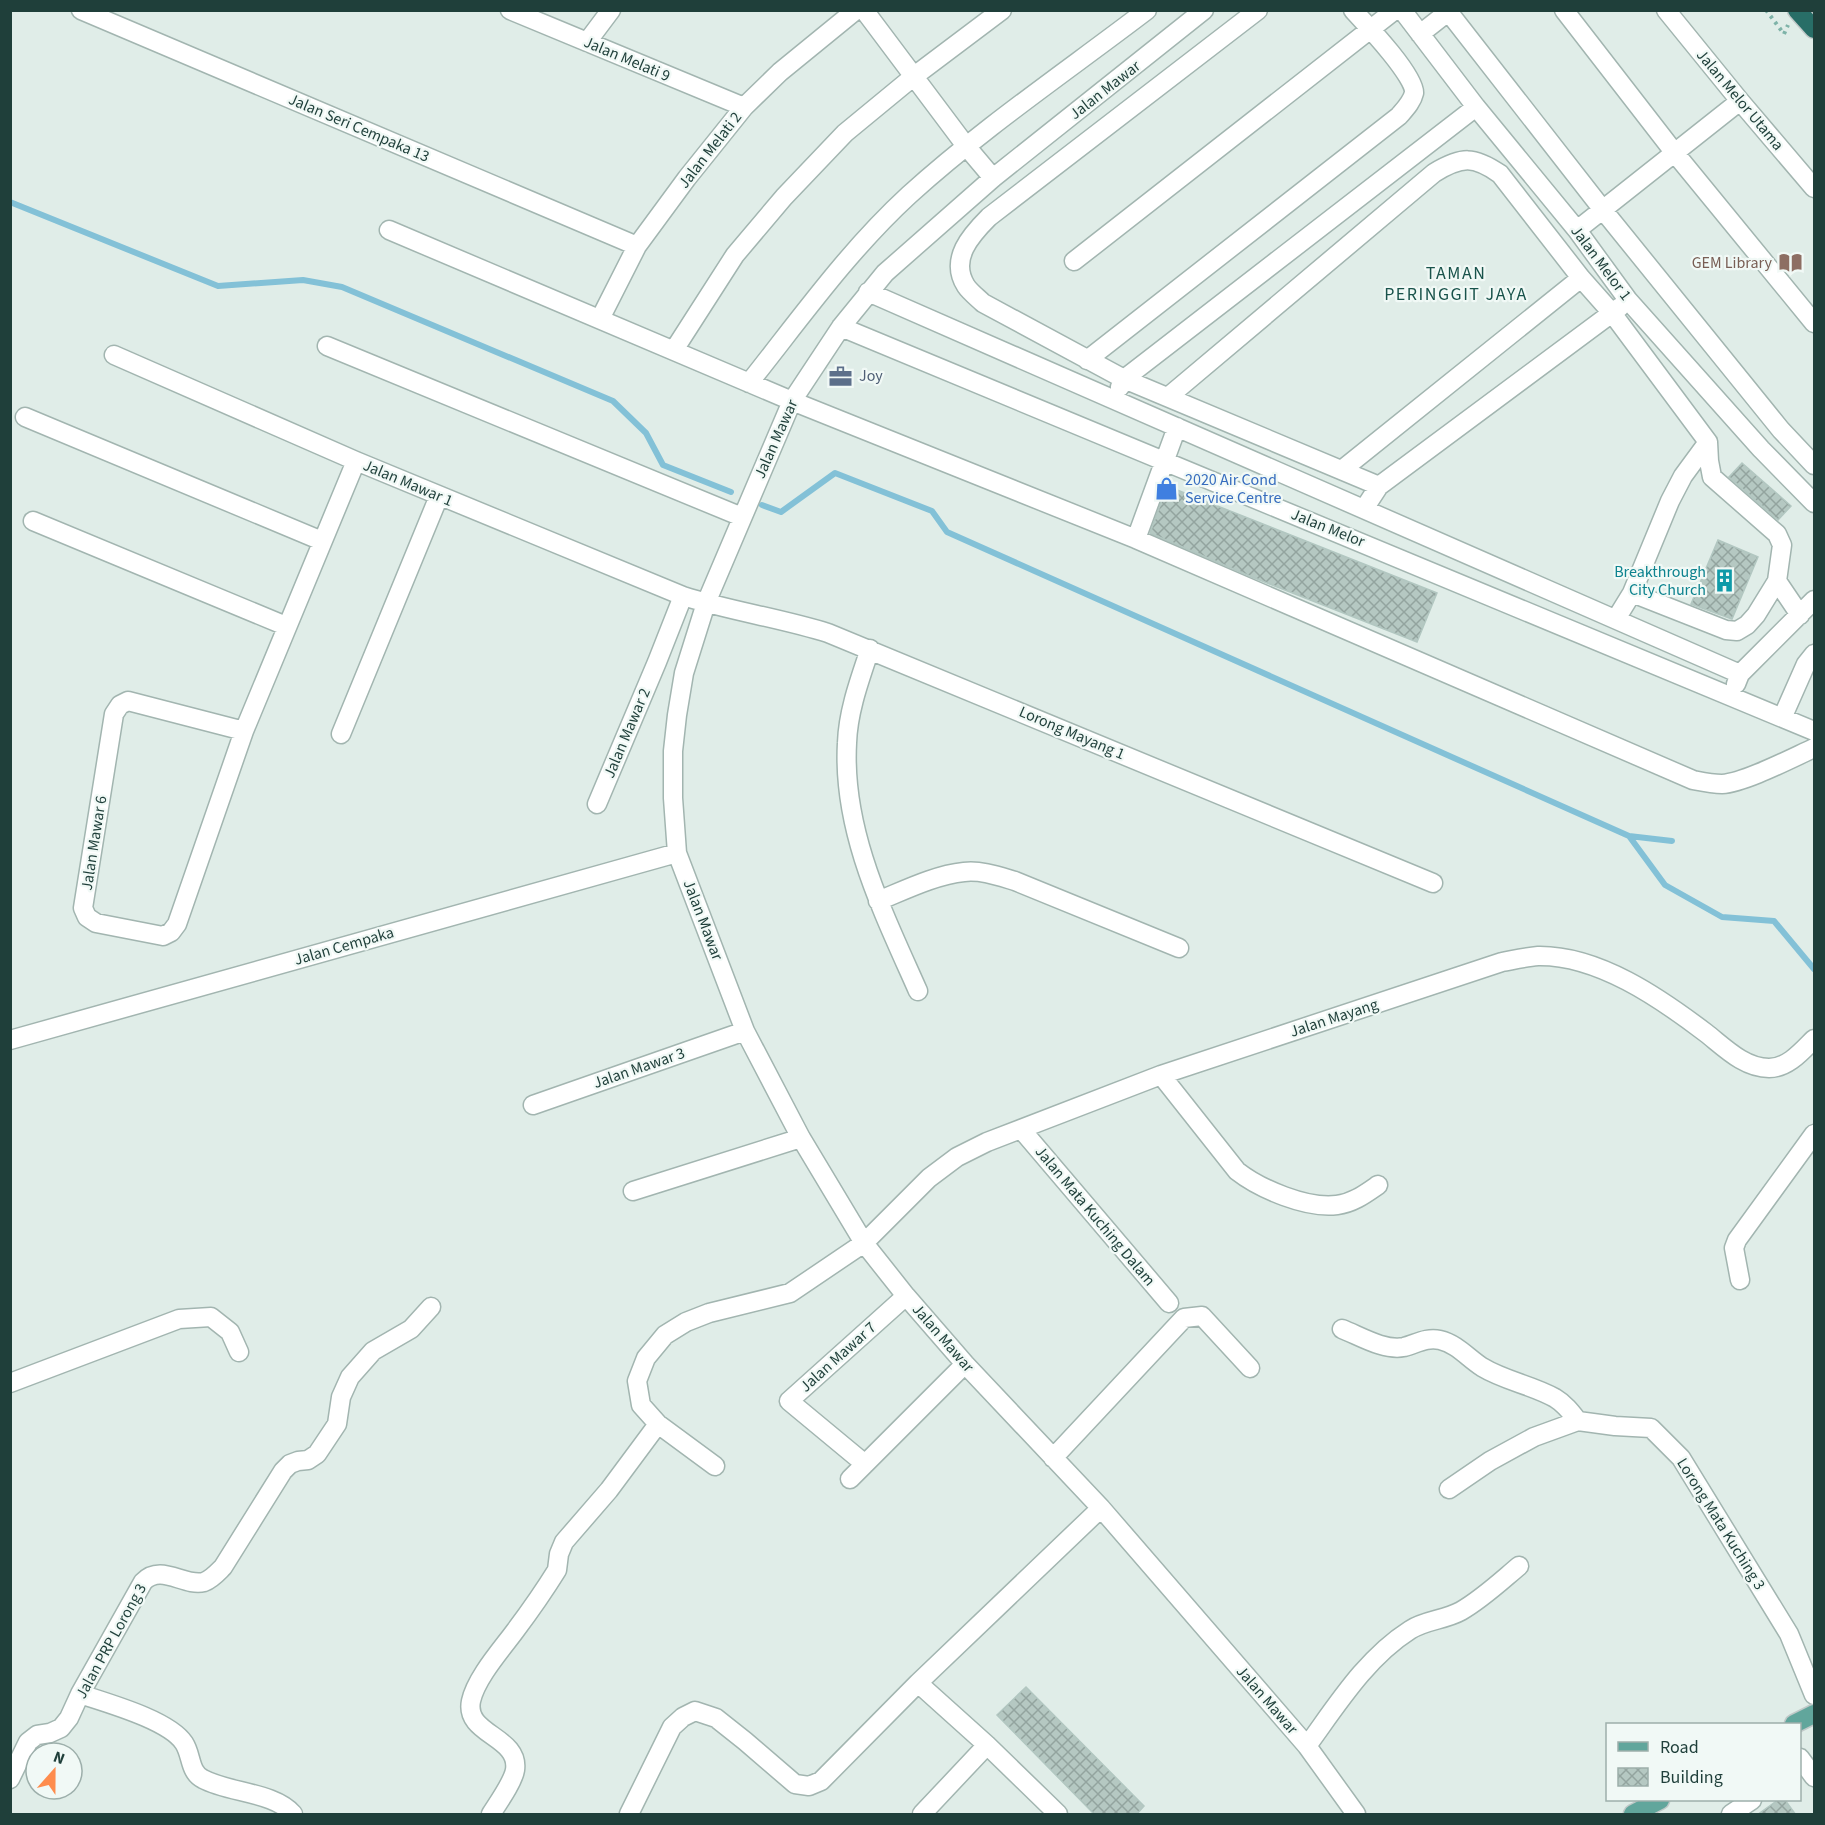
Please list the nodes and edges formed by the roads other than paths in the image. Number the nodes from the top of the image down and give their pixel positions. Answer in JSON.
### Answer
{"nodes":[{"id":1,"x":81,"y":10,"type":"edge"},
{"id":2,"x":510,"y":10,"type":"edge"},
{"id":3,"x":611,"y":10,"type":"edge"},
{"id":4,"x":856,"y":10,"type":"edge"},
{"id":5,"x":864,"y":10,"type":"edge"},
{"id":6,"x":1002,"y":10,"type":"edge"},
{"id":7,"x":1147,"y":10,"type":"edge"},
{"id":8,"x":1204,"y":10,"type":"edge"},
{"id":9,"x":1258,"y":10,"type":"edge"},
{"id":10,"x":1353,"y":10,"type":"edge"},
{"id":11,"x":1395,"y":10,"type":"edge"},
{"id":12,"x":1402,"y":10,"type":"edge"},
{"id":13,"x":1564,"y":10,"type":"edge"},
{"id":14,"x":1666,"y":10,"type":"edge"},
{"id":15,"x":1797,"y":10,"type":"edge"},
{"id":16,"x":1448,"y":11,"type":"edge"},
{"id":17,"x":1815,"y":29,"type":"edge"},
{"id":18,"x":1371,"y":31,"type":"junction"},
{"id":19,"x":1420,"y":34,"type":"junction"},
{"id":20,"x":587,"y":42,"type":"junction"},
{"id":21,"x":914,"y":77,"type":"junction"},
{"id":22,"x":1740,"y":101,"type":"junction"},
{"id":23,"x":744,"y":107,"type":"junction"},
{"id":24,"x":1476,"y":107,"type":"junction"},
{"id":25,"x":966,"y":146,"type":"junction"},
{"id":26,"x":1674,"y":152,"type":"junction"},
{"id":27,"x":993,"y":178,"type":"junction"},
{"id":28,"x":1815,"y":188,"type":"edge"},
{"id":29,"x":1603,"y":210,"type":"junction"},
{"id":30,"x":389,"y":230,"type":"dead end"},
{"id":31,"x":1577,"y":231,"type":"junction"},
{"id":32,"x":637,"y":246,"type":"junction"},
{"id":33,"x":1074,"y":261,"type":"dead end"},
{"id":34,"x":1581,"y":278,"type":"junction"},
{"id":35,"x":868,"y":292,"type":"junction"},
{"id":36,"x":1628,"y":300,"type":"junction"},
{"id":37,"x":1612,"y":313,"type":"junction"},
{"id":38,"x":600,"y":319,"type":"junction"},
{"id":39,"x":1815,"y":323,"type":"edge"},
{"id":40,"x":841,"y":327,"type":"junction"},
{"id":41,"x":327,"y":346,"type":"dead end"},
{"id":42,"x":674,"y":350,"type":"junction"},
{"id":43,"x":114,"y":355,"type":"dead end"},
{"id":44,"x":1087,"y":360,"type":"junction"},
{"id":45,"x":1124,"y":379,"type":"junction"},
{"id":46,"x":749,"y":383,"type":"junction"},
{"id":47,"x":1167,"y":397,"type":"junction"},
{"id":48,"x":1114,"y":399,"type":"junction"},
{"id":49,"x":792,"y":401,"type":"junction"},
{"id":50,"x":25,"y":417,"type":"dead end"},
{"id":51,"x":1177,"y":427,"type":"junction"},
{"id":52,"x":1708,"y":442,"type":"junction"},
{"id":53,"x":356,"y":461,"type":"junction"},
{"id":54,"x":1164,"y":461,"type":"junction"},
{"id":55,"x":1815,"y":465,"type":"edge"},
{"id":56,"x":1343,"y":469,"type":"junction"},
{"id":57,"x":1379,"y":486,"type":"junction"},
{"id":58,"x":439,"y":496,"type":"junction"},
{"id":59,"x":1815,"y":503,"type":"edge"},
{"id":60,"x":1364,"y":509,"type":"junction"},
{"id":61,"x":742,"y":517,"type":"junction"},
{"id":62,"x":33,"y":521,"type":"dead end"},
{"id":63,"x":1136,"y":539,"type":"junction"},
{"id":64,"x":322,"y":541,"type":"junction"},
{"id":65,"x":1472,"y":556,"type":"junction"},
{"id":66,"x":1777,"y":581,"type":"junction"},
{"id":67,"x":1461,"y":584,"type":"junction"},
{"id":68,"x":1632,"y":593,"type":"junction"},
{"id":69,"x":683,"y":596,"type":"junction"},
{"id":70,"x":1815,"y":600,"type":"edge"},
{"id":71,"x":706,"y":603,"type":"junction"},
{"id":72,"x":1800,"y":615,"type":"junction"},
{"id":73,"x":1616,"y":619,"type":"junction"},
{"id":74,"x":286,"y":626,"type":"junction"},
{"id":75,"x":870,"y":649,"type":"junction"},
{"id":76,"x":1815,"y":654,"type":"edge"},
{"id":77,"x":657,"y":662,"type":"junction"},
{"id":78,"x":684,"y":673,"type":"junction"},
{"id":79,"x":1740,"y":674,"type":"junction"},
{"id":80,"x":1731,"y":695,"type":"junction"},
{"id":81,"x":1783,"y":716,"type":"junction"},
{"id":82,"x":244,"y":731,"type":"junction"},
{"id":83,"x":1815,"y":731,"type":"edge"},
{"id":84,"x":341,"y":734,"type":"dead end"},
{"id":85,"x":1815,"y":748,"type":"edge"},
{"id":86,"x":597,"y":804,"type":"dead end"},
{"id":87,"x":677,"y":853,"type":"junction"},
{"id":88,"x":1433,"y":883,"type":"dead end"},
{"id":89,"x":878,"y":901,"type":"junction"},
{"id":90,"x":1179,"y":948,"type":"dead end"},
{"id":91,"x":918,"y":992,"type":"dead end"},
{"id":92,"x":745,"y":1032,"type":"junction"},
{"id":93,"x":1815,"y":1039,"type":"edge"},
{"id":94,"x":10,"y":1040,"type":"edge"},
{"id":95,"x":1161,"y":1075,"type":"junction"},
{"id":96,"x":533,"y":1105,"type":"dead end"},
{"id":97,"x":1021,"y":1128,"type":"junction"},
{"id":98,"x":1815,"y":1134,"type":"edge"},
{"id":99,"x":801,"y":1138,"type":"junction"},
{"id":100,"x":1378,"y":1185,"type":"dead end"},
{"id":101,"x":633,"y":1191,"type":"dead end"},
{"id":102,"x":864,"y":1243,"type":"junction"},
{"id":103,"x":1740,"y":1280,"type":"dead end"},
{"id":104,"x":906,"y":1296,"type":"junction"},
{"id":105,"x":1169,"y":1303,"type":"dead end"},
{"id":106,"x":431,"y":1307,"type":"dead end"},
{"id":107,"x":1342,"y":1329,"type":"dead end"},
{"id":108,"x":239,"y":1352,"type":"dead end"},
{"id":109,"x":965,"y":1364,"type":"junction"},
{"id":110,"x":1250,"y":1368,"type":"dead end"},
{"id":111,"x":10,"y":1383,"type":"edge"},
{"id":112,"x":1578,"y":1421,"type":"junction"},
{"id":113,"x":658,"y":1424,"type":"junction"},
{"id":114,"x":1053,"y":1458,"type":"junction"},
{"id":115,"x":865,"y":1464,"type":"junction"},
{"id":116,"x":715,"y":1466,"type":"dead end"},
{"id":117,"x":850,"y":1479,"type":"dead end"},
{"id":118,"x":1449,"y":1489,"type":"dead end"},
{"id":119,"x":1101,"y":1508,"type":"junction"},
{"id":120,"x":1519,"y":1566,"type":"dead end"},
{"id":121,"x":918,"y":1683,"type":"junction"},
{"id":122,"x":80,"y":1694,"type":"junction"},
{"id":123,"x":1815,"y":1695,"type":"edge"},
{"id":124,"x":1815,"y":1714,"type":"edge"},
{"id":125,"x":1798,"y":1723,"type":"edge"},
{"id":126,"x":987,"y":1745,"type":"junction"},
{"id":127,"x":1307,"y":1746,"type":"junction"},
{"id":128,"x":10,"y":1779,"type":"edge"},
{"id":129,"x":1658,"y":1801,"type":"edge"},
{"id":130,"x":1751,"y":1801,"type":"edge"},
{"id":131,"x":292,"y":1815,"type":"edge"},
{"id":132,"x":491,"y":1815,"type":"edge"},
{"id":133,"x":629,"y":1815,"type":"edge"},
{"id":134,"x":922,"y":1815,"type":"edge"},
{"id":135,"x":1058,"y":1815,"type":"edge"},
{"id":136,"x":1356,"y":1815,"type":"edge"},
{"id":137,"x":1633,"y":1815,"type":"edge"},
{"id":138,"x":1731,"y":1815,"type":"edge"}],
"edges":[{"from":1,"to":32,"type":"street","name":"Jalan Seri Cempaka 13"},
{"from":2,"to":20,"type":"street","name":"Jalan Melati 9"},
{"from":3,"to":20,"type":"street"},
{"from":4,"to":23,"type":"street","name":"Jalan Melati 2"},
{"from":5,"to":21,"type":"street"},
{"from":6,"to":21,"type":"street"},
{"from":7,"to":25,"type":"street"},
{"from":8,"to":27,"type":"street","name":"Jalan Mawar"},
{"from":9,"to":44,"type":"street"},
{"from":10,"to":18,"type":"street"},
{"from":11,"to":18,"type":"street"},
{"from":12,"to":19,"type":"street","name":"Jalan Melor 1"},
{"from":13,"to":26,"type":"street"},
{"from":14,"to":22,"type":"street","name":"Jalan Melor Utama"},
{"from":15,"to":17,"type":"highway"},
{"from":16,"to":19,"type":"street"},
{"from":16,"to":29,"type":"street"},
{"from":18,"to":33,"type":"street"},
{"from":18,"to":44,"type":"street"},
{"from":19,"to":24,"type":"street","name":"Jalan Melor 1"},
{"from":20,"to":23,"type":"street","name":"Jalan Melati 9"},
{"from":21,"to":25,"type":"street"},
{"from":21,"to":42,"type":"street"},
{"from":22,"to":26,"type":"street"},
{"from":22,"to":28,"type":"street","name":"Jalan Melor Utama"},
{"from":23,"to":32,"type":"street","name":"Jalan Melati 2"},
{"from":24,"to":31,"type":"street","name":"Jalan Melor 1"},
{"from":24,"to":45,"type":"street"},
{"from":25,"to":27,"type":"street"},
{"from":25,"to":46,"type":"street"},
{"from":26,"to":29,"type":"street"},
{"from":26,"to":39,"type":"street"},
{"from":27,"to":35,"type":"street","name":"Jalan Mawar"},
{"from":29,"to":31,"type":"street"},
{"from":29,"to":55,"type":"street"},
{"from":30,"to":38,"type":"street"},
{"from":31,"to":36,"type":"street","name":"Jalan Melor 1"},
{"from":32,"to":38,"type":"street","name":"Jalan Melati 2"},
{"from":34,"to":37,"type":"street"},
{"from":34,"to":47,"type":"street"},
{"from":34,"to":56,"type":"street"},
{"from":35,"to":40,"type":"street","name":"Jalan Mawar"},
{"from":35,"to":48,"type":"street","name":"Jalan Melor"},
{"from":36,"to":37,"type":"street"},
{"from":36,"to":59,"type":"street","name":"Jalan Melor 1"},
{"from":37,"to":52,"type":"street"},
{"from":37,"to":57,"type":"street"},
{"from":38,"to":42,"type":"street"},
{"from":40,"to":49,"type":"street","name":"Jalan Mawar"},
{"from":40,"to":54,"type":"street","name":"Jalan Melor"},
{"from":41,"to":61,"type":"street"},
{"from":42,"to":46,"type":"street"},
{"from":43,"to":53,"type":"street","name":"Jalan Mawar 1"},
{"from":44,"to":45,"type":"street"},
{"from":45,"to":47,"type":"street"},
{"from":45,"to":48,"type":"street"},
{"from":46,"to":49,"type":"street"},
{"from":47,"to":56,"type":"street"},
{"from":48,"to":51,"type":"street","name":"Jalan Melor"},
{"from":49,"to":61,"type":"street","name":"Jalan Mawar"},
{"from":49,"to":63,"type":"street"},
{"from":50,"to":64,"type":"street"},
{"from":51,"to":54,"type":"street"},
{"from":51,"to":60,"type":"street","name":"Jalan Melor"},
{"from":52,"to":66,"type":"street"},
{"from":52,"to":68,"type":"street"},
{"from":53,"to":58,"type":"street","name":"Jalan Mawar 1"},
{"from":53,"to":64,"type":"street","name":"Jalan Mawar 6"},
{"from":54,"to":63,"type":"street"},
{"from":54,"to":67,"type":"street","name":"Jalan Melor"},
{"from":56,"to":57,"type":"street"},
{"from":57,"to":60,"type":"street"},
{"from":58,"to":69,"type":"street","name":"Jalan Mawar 1"},
{"from":58,"to":84,"type":"street"},
{"from":60,"to":65,"type":"street","name":"Jalan Melor"},
{"from":61,"to":71,"type":"street","name":"Jalan Mawar"},
{"from":62,"to":74,"type":"street"},
{"from":63,"to":85,"type":"street"},
{"from":64,"to":74,"type":"street","name":"Jalan Mawar 6"},
{"from":65,"to":67,"type":"street"},
{"from":65,"to":73,"type":"street","name":"Jalan Melor"},
{"from":66,"to":68,"type":"street"},
{"from":66,"to":72,"type":"street"},
{"from":67,"to":80,"type":"street","name":"Jalan Melor"},
{"from":68,"to":73,"type":"street"},
{"from":69,"to":71,"type":"street","name":"Jalan Mawar 1"},
{"from":69,"to":77,"type":"street","name":"Jalan Mawar 2"},
{"from":70,"to":72,"type":"street"},
{"from":71,"to":75,"type":"street","name":"Lorong Mayang 1"},
{"from":71,"to":78,"type":"street","name":"Jalan Mawar"},
{"from":72,"to":79,"type":"street"},
{"from":73,"to":79,"type":"street","name":"Jalan Melor"},
{"from":74,"to":82,"type":"street","name":"Jalan Mawar 6"},
{"from":75,"to":88,"type":"street","name":"Lorong Mayang 1"},
{"from":75,"to":89,"type":"street"},
{"from":76,"to":81,"type":"street"},
{"from":77,"to":78,"type":"street"},
{"from":77,"to":86,"type":"street","name":"Jalan Mawar 2"},
{"from":78,"to":87,"type":"street","name":"Jalan Mawar"},
{"from":79,"to":80,"type":"street"},
{"from":80,"to":81,"type":"street","name":"Jalan Melor"},
{"from":81,"to":83,"type":"street","name":"Jalan Melor"},
{"from":82,"to":82,"type":"street","name":"Jalan Mawar 6"},
{"from":87,"to":92,"type":"street","name":"Jalan Mawar"},
{"from":87,"to":94,"type":"street","name":"Jalan Cempaka"},
{"from":89,"to":90,"type":"street"},
{"from":89,"to":91,"type":"street"},
{"from":92,"to":96,"type":"street","name":"Jalan Mawar 3"},
{"from":92,"to":99,"type":"street","name":"Jalan Mawar"},
{"from":93,"to":95,"type":"street","name":"Jalan Mayang"},
{"from":95,"to":97,"type":"street","name":"Jalan Mayang"},
{"from":95,"to":100,"type":"street"},
{"from":97,"to":102,"type":"street","name":"Jalan Mayang"},
{"from":97,"to":105,"type":"street","name":"Jalan Mata Kuching Dalam"},
{"from":98,"to":103,"type":"street"},
{"from":99,"to":101,"type":"street"},
{"from":99,"to":102,"type":"street","name":"Jalan Mawar"},
{"from":102,"to":104,"type":"street","name":"Jalan Mawar"},
{"from":102,"to":113,"type":"street","name":"Jalan Mayang"},
{"from":104,"to":109,"type":"street","name":"Jalan Mawar"},
{"from":104,"to":115,"type":"street","name":"Jalan Mawar 7"},
{"from":106,"to":122,"type":"street","name":"Jalan PRP Lorong 3"},
{"from":107,"to":112,"type":"street"},
{"from":108,"to":111,"type":"street"},
{"from":109,"to":114,"type":"street","name":"Jalan Mawar"},
{"from":109,"to":115,"type":"street"},
{"from":110,"to":114,"type":"street"},
{"from":112,"to":118,"type":"street","name":"Lorong Mata Kuching 3"},
{"from":112,"to":123,"type":"street","name":"Lorong Mata Kuching 3"},
{"from":113,"to":116,"type":"street","name":"Jalan Mayang"},
{"from":113,"to":132,"type":"street"},
{"from":114,"to":119,"type":"street","name":"Jalan Mawar"},
{"from":115,"to":117,"type":"street"},
{"from":119,"to":121,"type":"street"},
{"from":119,"to":127,"type":"street","name":"Jalan Mawar"},
{"from":120,"to":127,"type":"street"},
{"from":121,"to":126,"type":"street"},
{"from":121,"to":133,"type":"street"},
{"from":122,"to":128,"type":"street","name":"Jalan PRP Lorong 3"},
{"from":122,"to":131,"type":"street"},
{"from":124,"to":125,"type":"main road"},
{"from":126,"to":134,"type":"street"},
{"from":126,"to":135,"type":"street"},
{"from":127,"to":136,"type":"street","name":"Jalan Mawar"},
{"from":129,"to":137,"type":"main road"},
{"from":130,"to":138,"type":"street"}]}
